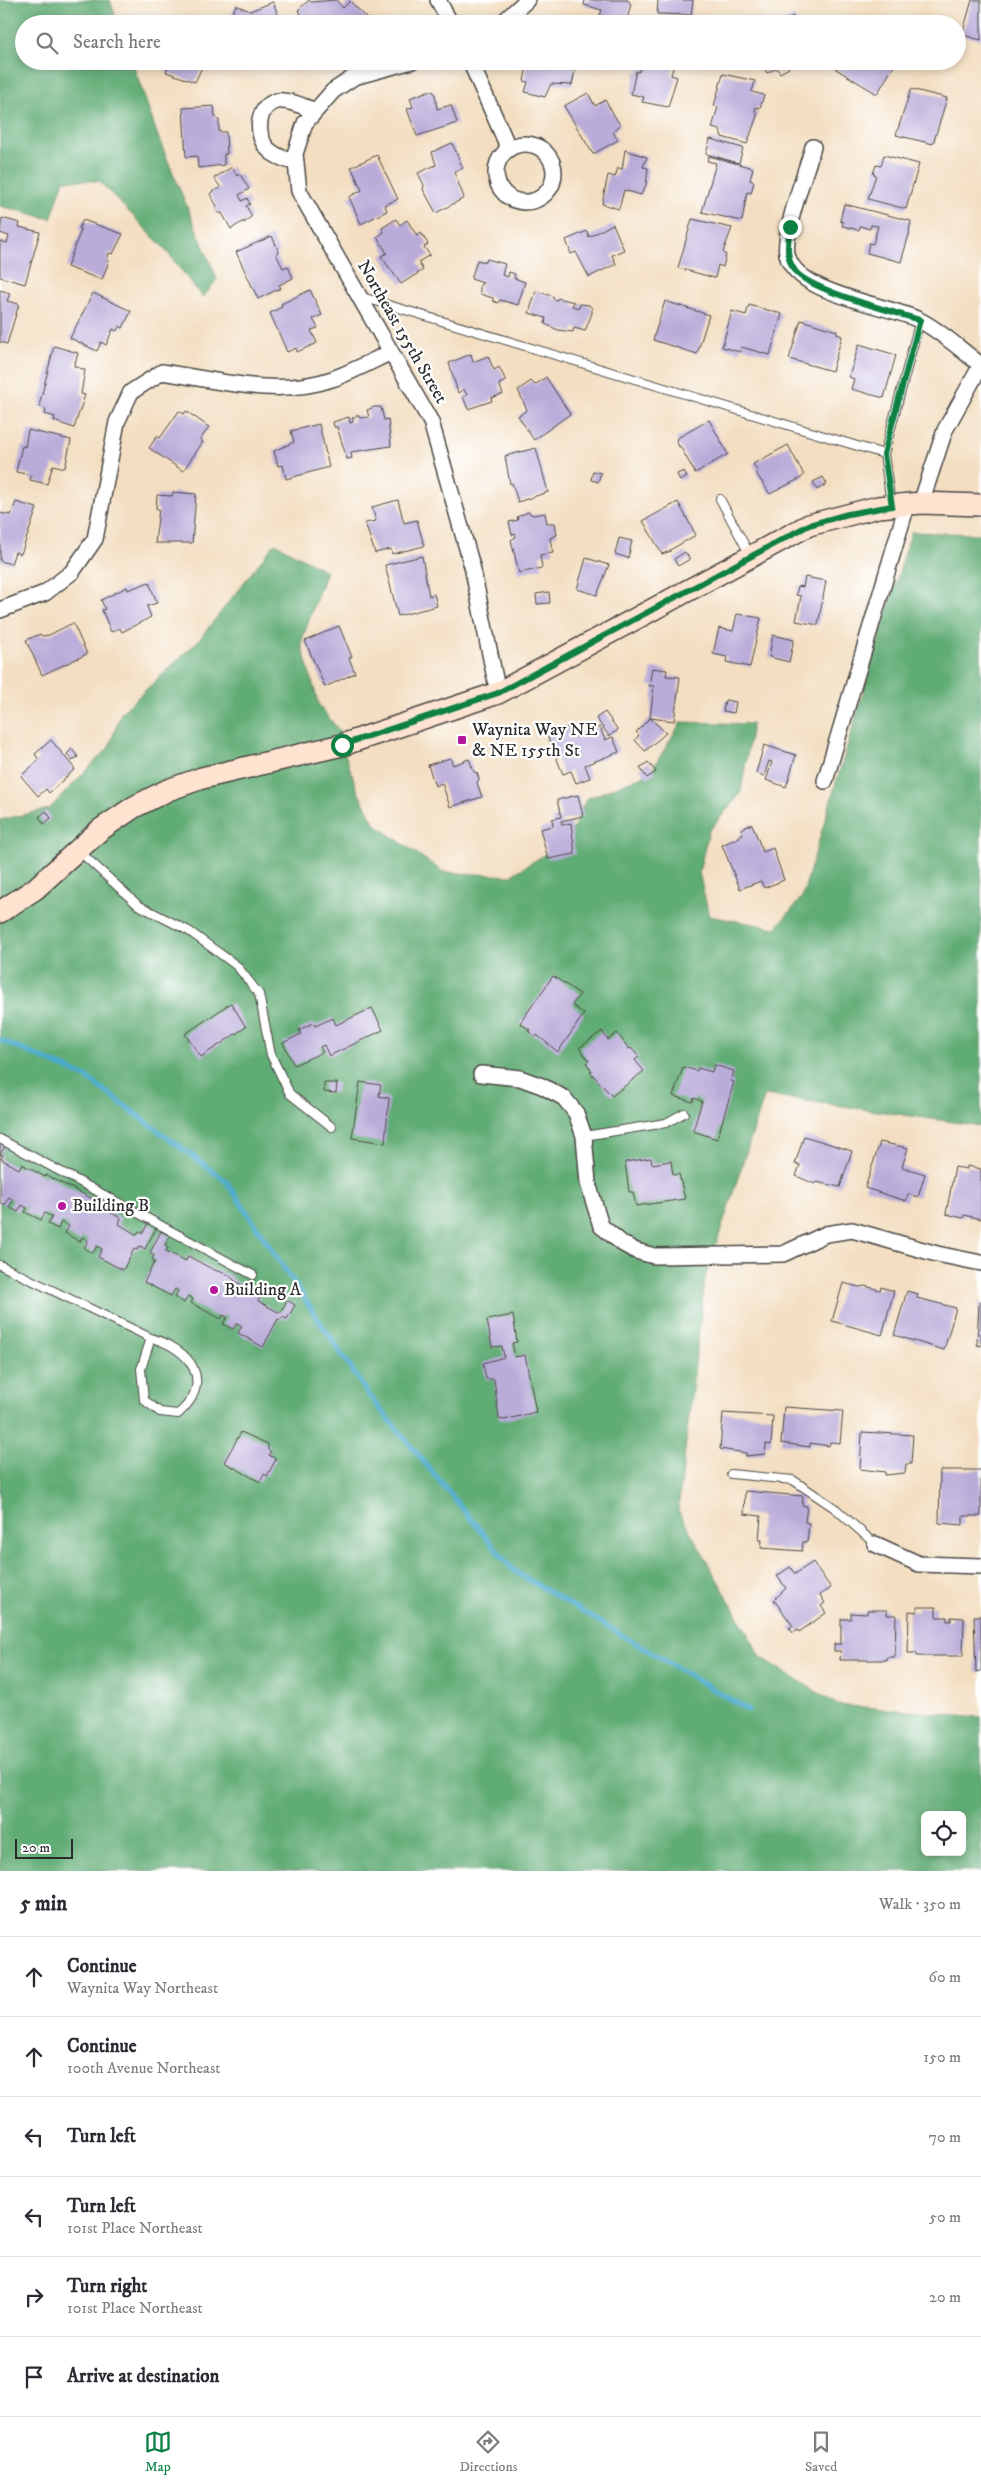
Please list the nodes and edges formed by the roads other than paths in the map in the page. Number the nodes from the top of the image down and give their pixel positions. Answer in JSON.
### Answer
{"nodes":[{"id":1,"x":438,"y":0,"type":"edge"},
{"id":2,"x":527,"y":0,"type":"edge"},
{"id":3,"x":446,"y":15,"type":"edge"},
{"id":4,"x":510,"y":15,"type":"edge"},
{"id":5,"x":379,"y":70,"type":"edge"},
{"id":6,"x":474,"y":70,"type":"edge"},
{"id":7,"x":315,"y":111,"type":"junction"},
{"id":8,"x":814,"y":147,"type":"dead end"},
{"id":9,"x":509,"y":149,"type":"dead end"},
{"id":10,"x":296,"y":163,"type":"junction"},
{"id":11,"x":362,"y":297,"type":"junction"},
{"id":12,"x":920,"y":320,"type":"junction"},
{"id":13,"x":392,"y":352,"type":"junction"},
{"id":14,"x":981,"y":365,"type":"edge"},
{"id":15,"x":884,"y":454,"type":"junction"},
{"id":16,"x":720,"y":499,"type":"dead end"},
{"id":17,"x":906,"y":505,"type":"junction"},
{"id":18,"x":981,"y":505,"type":"edge"},
{"id":19,"x":751,"y":556,"type":"junction"},
{"id":20,"x":0,"y":610,"type":"edge"},
{"id":21,"x":498,"y":693,"type":"junction"},
{"id":22,"x":825,"y":781,"type":"dead end"},
{"id":23,"x":77,"y":849,"type":"junction"},
{"id":24,"x":0,"y":912,"type":"edge"},
{"id":25,"x":481,"y":1074,"type":"dead end"},
{"id":26,"x":684,"y":1113,"type":"dead end"},
{"id":27,"x":332,"y":1126,"type":"dead end"},
{"id":28,"x":584,"y":1136,"type":"junction"},
{"id":29,"x":0,"y":1139,"type":"edge"},
{"id":30,"x":981,"y":1262,"type":"edge"},
{"id":31,"x":0,"y":1265,"type":"edge"},
{"id":32,"x":253,"y":1274,"type":"dead end"},
{"id":33,"x":151,"y":1338,"type":"junction"},
{"id":34,"x":732,"y":1474,"type":"dead end"},
{"id":35,"x":875,"y":1544,"type":"joint"},
{"id":36,"x":981,"y":1566,"type":"edge"}],
"edges":[{"from":1,"to":3,"type":"street"},
{"from":2,"to":4,"type":"street"},
{"from":5,"to":7,"type":"street","name":"Northeast 155th Street"},
{"from":6,"to":9,"type":"street"},
{"from":7,"to":10,"type":"street","name":"Northeast 155th Street"},
{"from":7,"to":10,"type":"street"},
{"from":8,"to":12,"type":"street"},
{"from":10,"to":11,"type":"street","name":"Northeast 155th Street"},
{"from":11,"to":13,"type":"street","name":"Northeast 155th Street"},
{"from":11,"to":15,"type":"lane"},
{"from":12,"to":14,"type":"street"},
{"from":12,"to":15,"type":"lane"},
{"from":13,"to":20,"type":"street"},
{"from":13,"to":21,"type":"street","name":"Northeast 155th Street"},
{"from":14,"to":17,"type":"street"},
{"from":15,"to":17,"type":"lane"},
{"from":16,"to":19,"type":"lane"},
{"from":17,"to":18,"type":"main road"},
{"from":17,"to":19,"type":"main road"},
{"from":17,"to":22,"type":"street"},
{"from":19,"to":21,"type":"main road"},
{"from":21,"to":23,"type":"main road"},
{"from":23,"to":24,"type":"main road"},
{"from":23,"to":27,"type":"lane"},
{"from":25,"to":28,"type":"street"},
{"from":26,"to":28,"type":"lane"},
{"from":28,"to":30,"type":"street"},
{"from":29,"to":32,"type":"lane"},
{"from":31,"to":33,"type":"lane"},
{"from":33,"to":33,"type":"lane"},
{"from":34,"to":35,"type":"lane"},
{"from":35,"to":36,"type":"street"}]}
